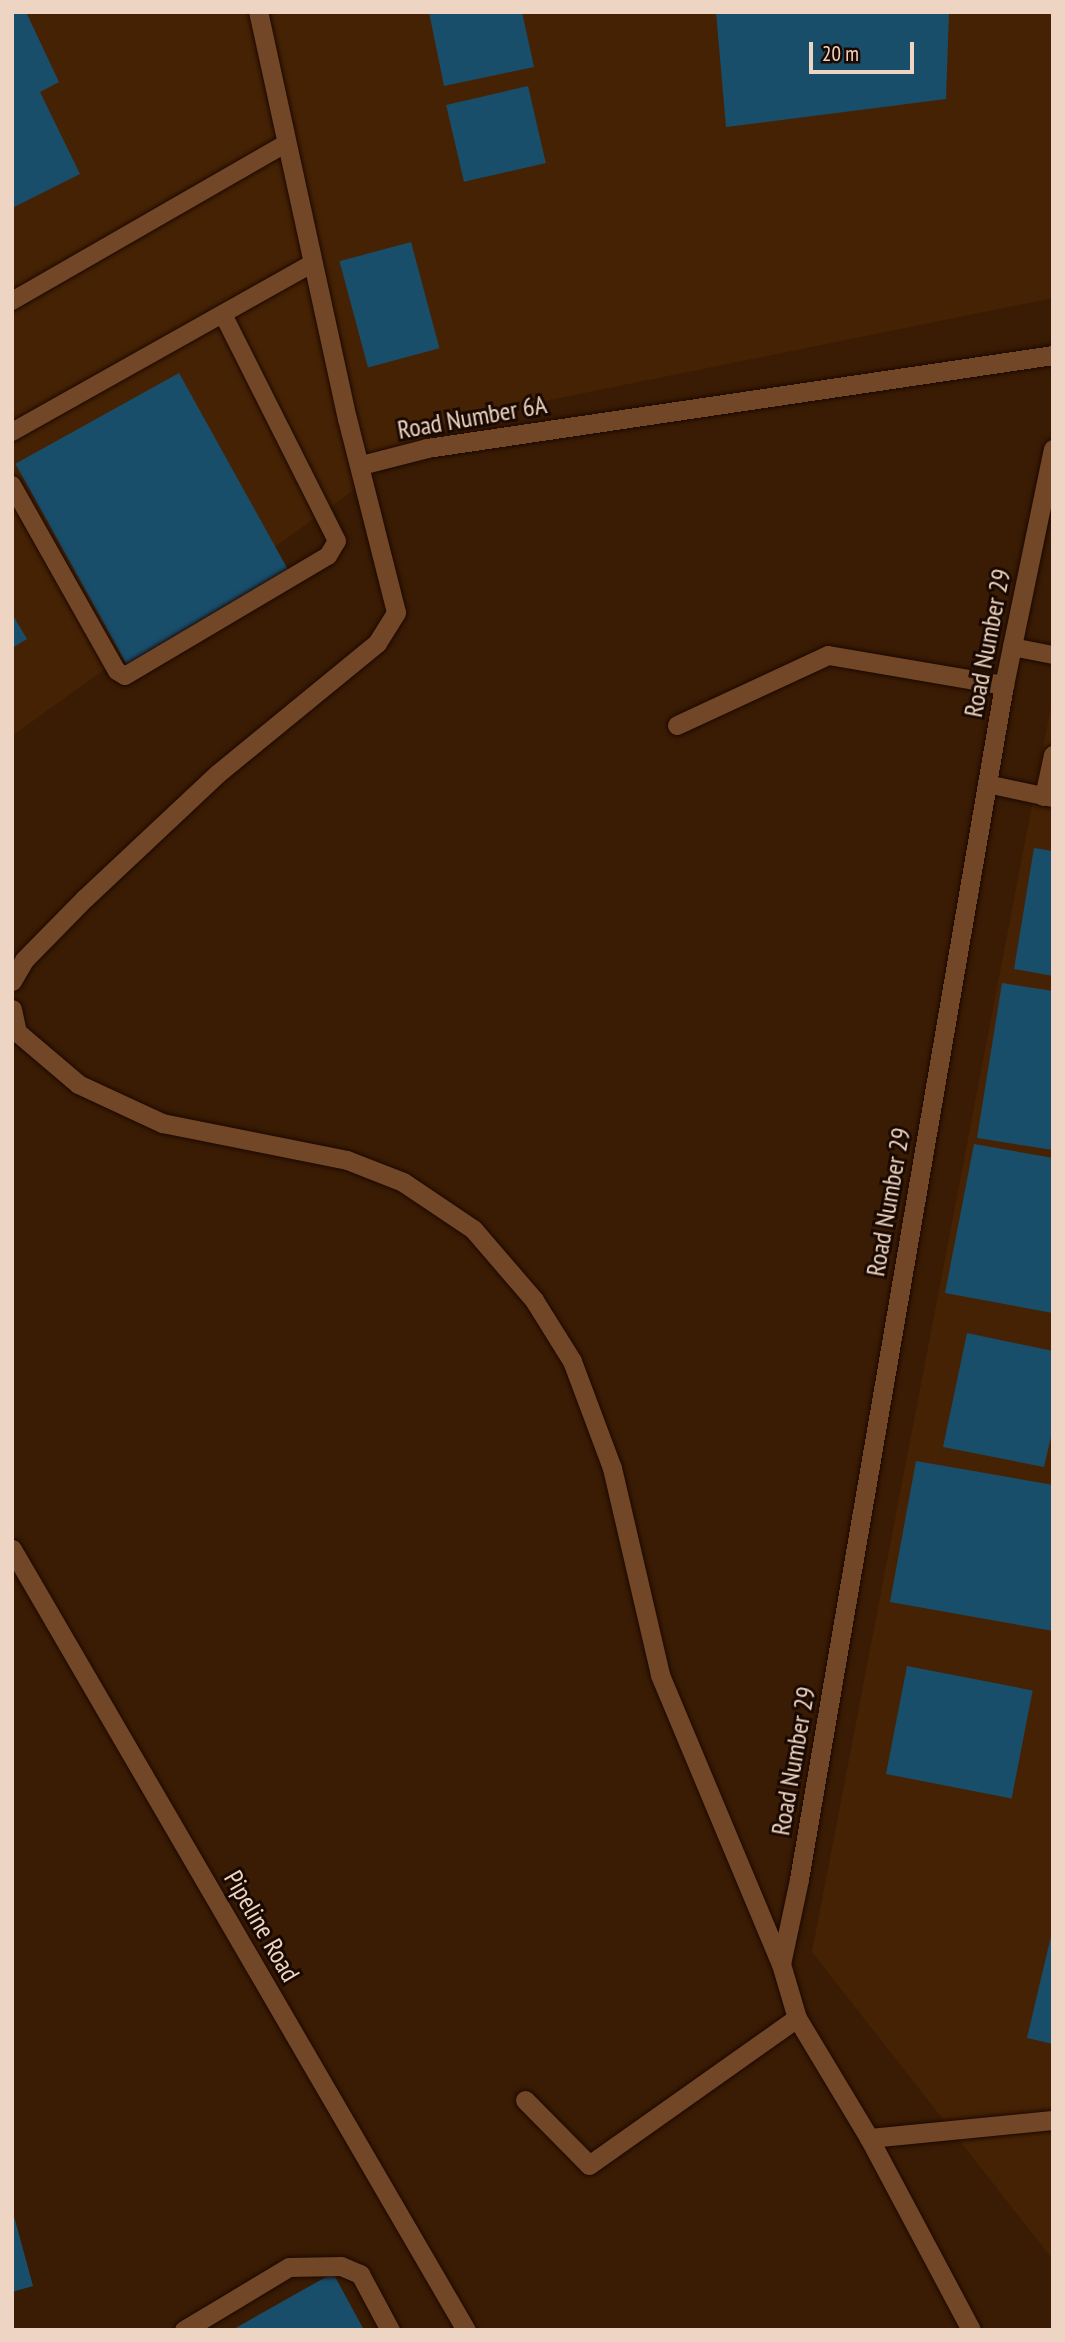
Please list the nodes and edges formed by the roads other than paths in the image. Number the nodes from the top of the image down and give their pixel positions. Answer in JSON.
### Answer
{"nodes":[{"id":1,"x":258,"y":12,"type":"edge"},
{"id":2,"x":287,"y":144,"type":"junction"},
{"id":3,"x":313,"y":262,"type":"junction"},
{"id":4,"x":12,"y":301,"type":"edge"},
{"id":5,"x":223,"y":314,"type":"junction"},
{"id":6,"x":1053,"y":355,"type":"edge"},
{"id":7,"x":12,"y":432,"type":"edge"},
{"id":8,"x":1053,"y":449,"type":"edge"},
{"id":9,"x":361,"y":465,"type":"junction"},
{"id":10,"x":12,"y":485,"type":"edge"},
{"id":11,"x":1012,"y":647,"type":"junction"},
{"id":12,"x":1053,"y":655,"type":"edge"},
{"id":13,"x":1004,"y":685,"type":"junction"},
{"id":14,"x":677,"y":725,"type":"dead end"},
{"id":15,"x":1053,"y":755,"type":"edge"},
{"id":16,"x":987,"y":784,"type":"junction"},
{"id":17,"x":1049,"y":797,"type":"edge"},
{"id":18,"x":12,"y":981,"type":"edge"},
{"id":19,"x":12,"y":1009,"type":"edge"},
{"id":20,"x":12,"y":1549,"type":"edge"},
{"id":21,"x":781,"y":1964,"type":"junction"},
{"id":22,"x":797,"y":2018,"type":"junction"},
{"id":23,"x":525,"y":2100,"type":"dead end"},
{"id":24,"x":1053,"y":2120,"type":"edge"},
{"id":25,"x":869,"y":2138,"type":"junction"},
{"id":26,"x":184,"y":2330,"type":"edge"},
{"id":27,"x":390,"y":2330,"type":"edge"},
{"id":28,"x":466,"y":2330,"type":"edge"},
{"id":29,"x":971,"y":2330,"type":"edge"}],
"edges":[{"from":1,"to":2,"type":"street"},
{"from":2,"to":3,"type":"street"},
{"from":2,"to":4,"type":"lane"},
{"from":3,"to":5,"type":"lane"},
{"from":3,"to":9,"type":"street"},
{"from":5,"to":7,"type":"lane"},
{"from":5,"to":10,"type":"lane"},
{"from":6,"to":9,"type":"street","name":"Road Number 6A"},
{"from":8,"to":11,"type":"street","name":"Road Number 29"},
{"from":9,"to":18,"type":"street"},
{"from":11,"to":12,"type":"lane"},
{"from":11,"to":13,"type":"street","name":"Road Number 29"},
{"from":13,"to":14,"type":"street"},
{"from":13,"to":16,"type":"street","name":"Road Number 29"},
{"from":15,"to":17,"type":"lane"},
{"from":16,"to":17,"type":"lane"},
{"from":16,"to":21,"type":"street","name":"Road Number 29"},
{"from":19,"to":21,"type":"street"},
{"from":20,"to":28,"type":"street","name":"Pipeline Road"},
{"from":21,"to":22,"type":"street"},
{"from":22,"to":23,"type":"street"},
{"from":22,"to":25,"type":"street"},
{"from":24,"to":25,"type":"street"},
{"from":25,"to":29,"type":"street"},
{"from":26,"to":27,"type":"street"}]}
